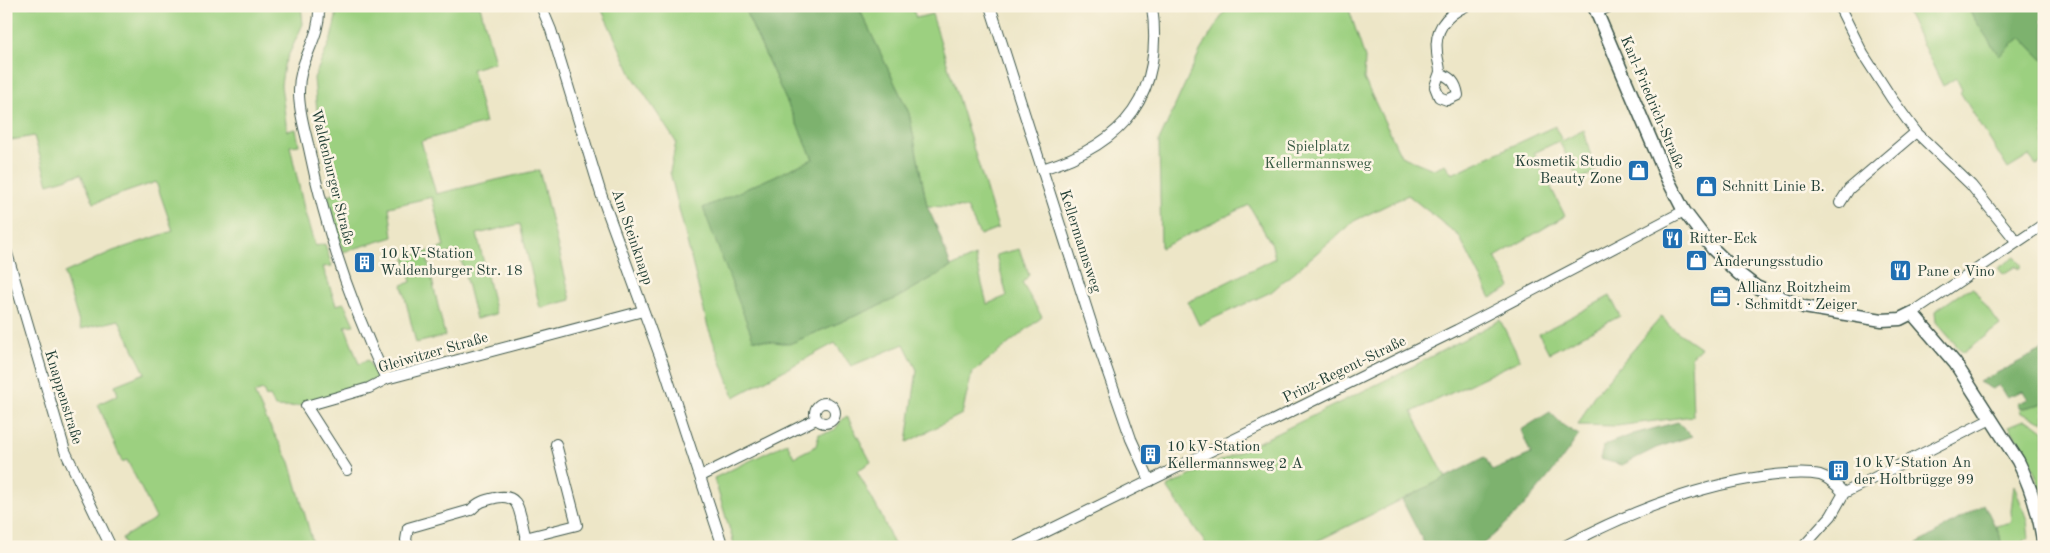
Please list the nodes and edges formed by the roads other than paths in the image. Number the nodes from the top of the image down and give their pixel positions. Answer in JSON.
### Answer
{"nodes":[{"id":1,"x":319,"y":6,"type":"edge"},
{"id":2,"x":541,"y":6,"type":"edge"},
{"id":3,"x":990,"y":6,"type":"edge"},
{"id":4,"x":1152,"y":6,"type":"edge"},
{"id":5,"x":1466,"y":6,"type":"edge"},
{"id":6,"x":1611,"y":6,"type":"edge"},
{"id":7,"x":1839,"y":6,"type":"edge"},
{"id":8,"x":1595,"y":9,"type":"edge"},
{"id":9,"x":1440,"y":72,"type":"dead end"},
{"id":10,"x":1916,"y":132,"type":"junction"},
{"id":11,"x":1042,"y":169,"type":"junction"},
{"id":12,"x":1840,"y":203,"type":"dead end"},
{"id":13,"x":1684,"y":211,"type":"junction"},
{"id":14,"x":2044,"y":224,"type":"edge"},
{"id":15,"x":2017,"y":242,"type":"junction"},
{"id":16,"x":6,"y":250,"type":"edge"},
{"id":17,"x":643,"y":311,"type":"junction"},
{"id":18,"x":1912,"y":313,"type":"junction"},
{"id":19,"x":386,"y":379,"type":"junction"},
{"id":20,"x":816,"y":419,"type":"dead end"},
{"id":21,"x":1991,"y":419,"type":"junction"},
{"id":22,"x":556,"y":444,"type":"dead end"},
{"id":23,"x":347,"y":470,"type":"dead end"},
{"id":24,"x":701,"y":476,"type":"junction"},
{"id":25,"x":1150,"y":481,"type":"junction"},
{"id":26,"x":1844,"y":493,"type":"junction"},
{"id":27,"x":2043,"y":543,"type":"edge"},
{"id":28,"x":528,"y":544,"type":"edge"},
{"id":29,"x":719,"y":546,"type":"edge"},
{"id":30,"x":111,"y":547,"type":"edge"},
{"id":31,"x":409,"y":547,"type":"edge"},
{"id":32,"x":1015,"y":547,"type":"edge"},
{"id":33,"x":1563,"y":547,"type":"edge"},
{"id":34,"x":1803,"y":547,"type":"edge"},
{"id":35,"x":2044,"y":547,"type":"edge"}],
"edges":[{"from":1,"to":19,"type":"street","name":"Waldenburger Straße"},
{"from":2,"to":17,"type":"street","name":"Am Steinknapp"},
{"from":3,"to":11,"type":"street","name":"Kellermannsweg"},
{"from":4,"to":11,"type":"street"},
{"from":5,"to":9,"type":"street"},
{"from":6,"to":8,"type":"street"},
{"from":7,"to":10,"type":"street"},
{"from":8,"to":13,"type":"street","name":"Karl-Friedrich-Straße"},
{"from":10,"to":12,"type":"street"},
{"from":10,"to":15,"type":"street"},
{"from":11,"to":25,"type":"street","name":"Kellermannsweg"},
{"from":13,"to":18,"type":"street","name":"Karl-Friedrich-Straße"},
{"from":13,"to":25,"type":"street","name":"Prinz-Regent-Straße"},
{"from":14,"to":15,"type":"street"},
{"from":15,"to":18,"type":"street"},
{"from":16,"to":30,"type":"street","name":"Knappenstraße"},
{"from":17,"to":19,"type":"street","name":"Gleiwitzer Straße"},
{"from":17,"to":24,"type":"street","name":"Am Steinknapp"},
{"from":18,"to":21,"type":"street"},
{"from":19,"to":23,"type":"street","name":"Gleiwitzer Straße"},
{"from":20,"to":24,"type":"street"},
{"from":21,"to":26,"type":"street"},
{"from":21,"to":27,"type":"street"},
{"from":22,"to":28,"type":"street"},
{"from":24,"to":29,"type":"street","name":"Am Steinknapp"},
{"from":25,"to":32,"type":"street","name":"Prinz-Regent-Straße"},
{"from":26,"to":33,"type":"street"},
{"from":26,"to":34,"type":"street"},
{"from":27,"to":35,"type":"street"},
{"from":28,"to":31,"type":"street"}]}
